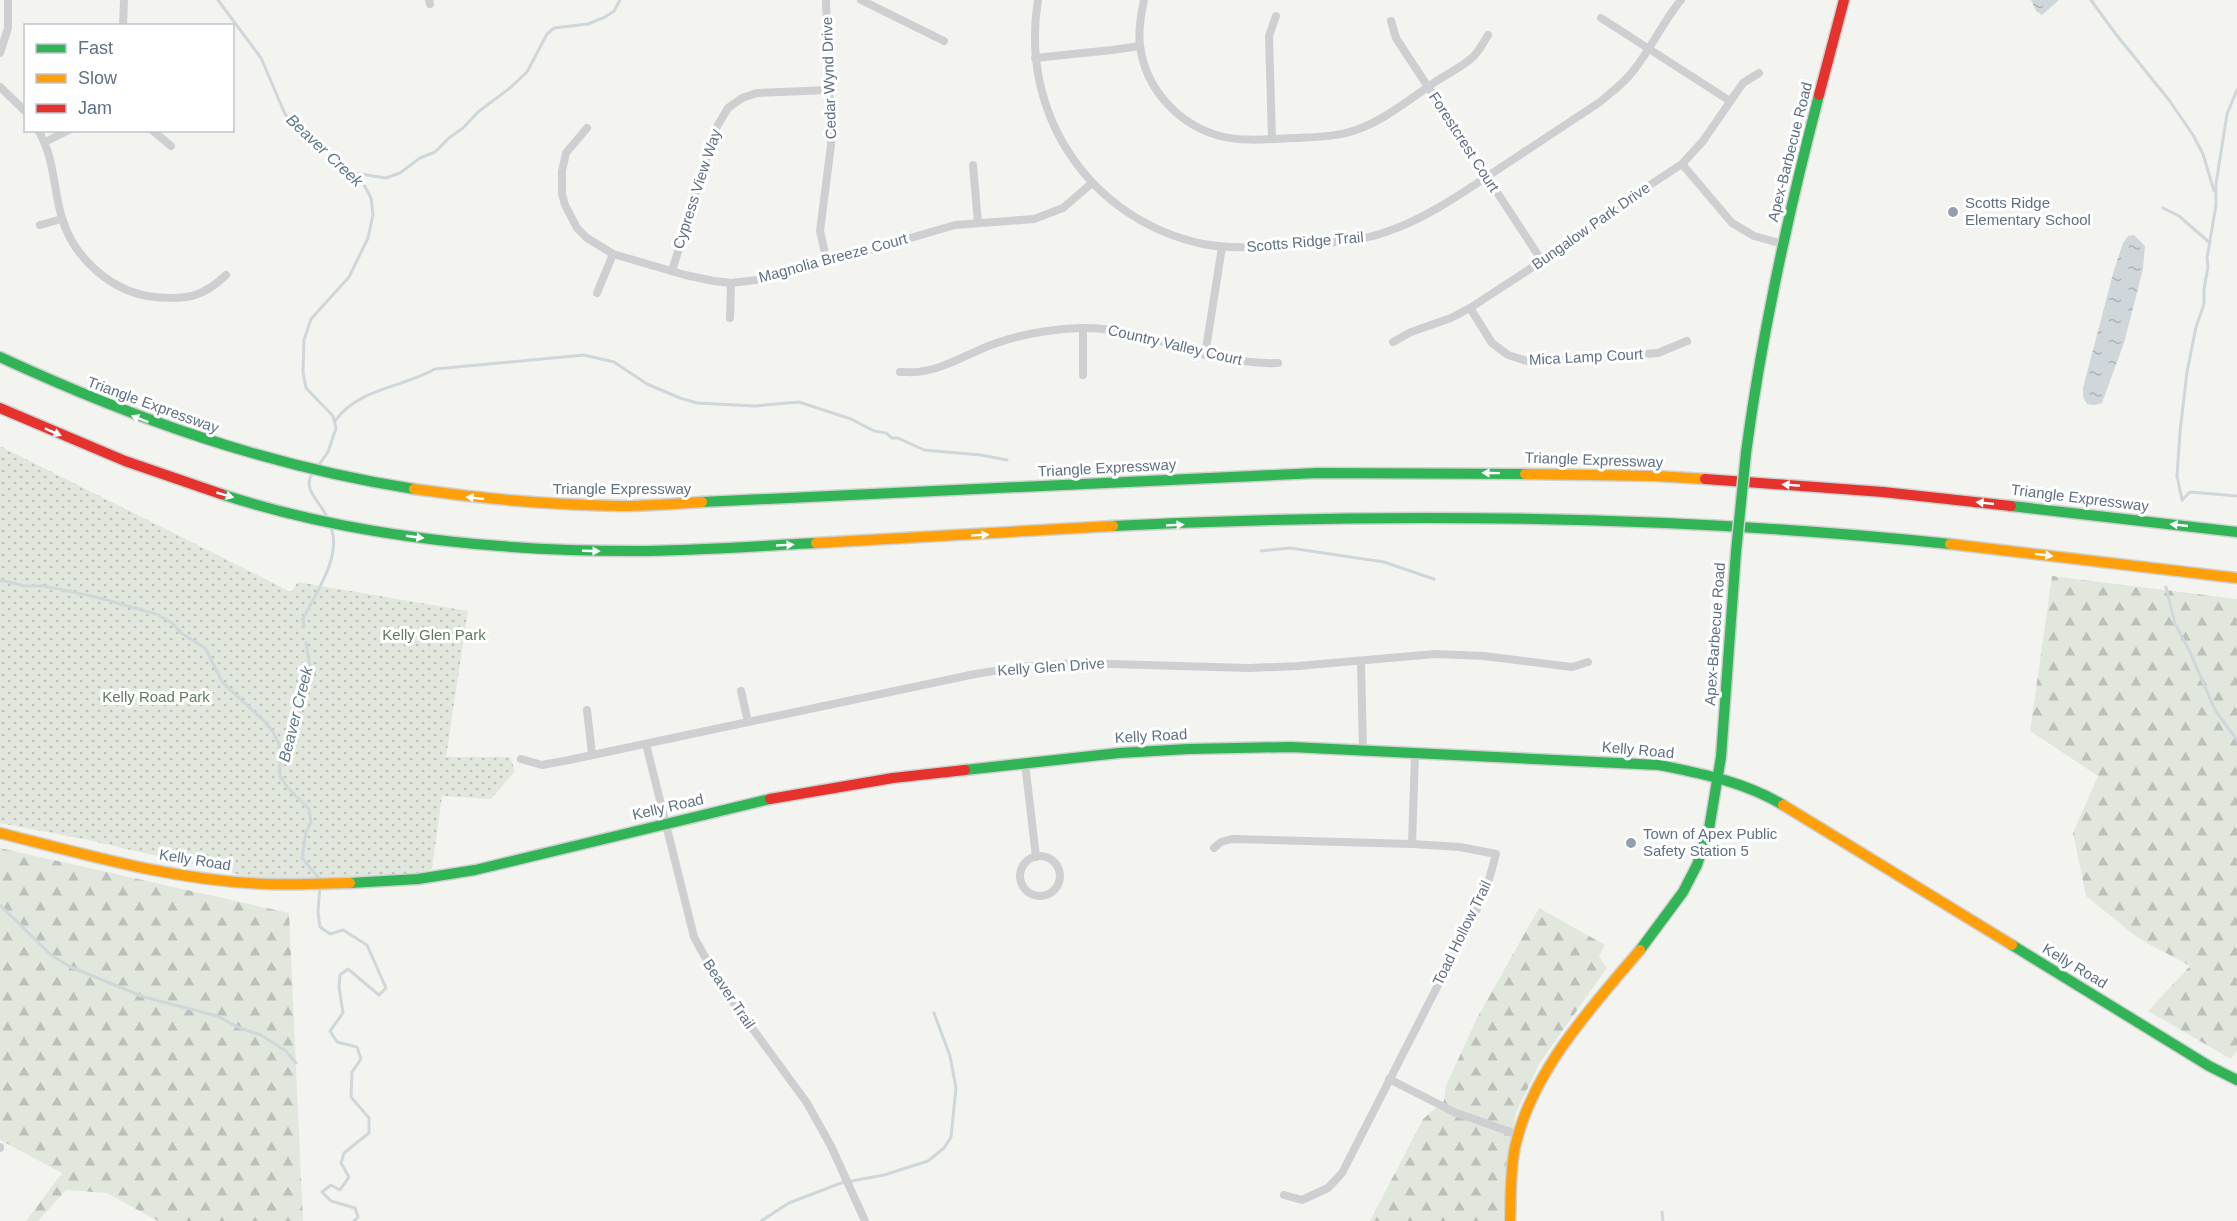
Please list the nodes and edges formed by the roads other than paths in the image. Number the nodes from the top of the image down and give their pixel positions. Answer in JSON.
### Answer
{"nodes":[{"id":1,"x":8,"y":0,"type":"edge"},
{"id":2,"x":124,"y":0,"type":"edge"},
{"id":3,"x":826,"y":0,"type":"edge"},
{"id":4,"x":861,"y":0,"type":"edge"},
{"id":5,"x":1038,"y":0,"type":"edge"},
{"id":6,"x":1144,"y":0,"type":"edge"},
{"id":7,"x":1681,"y":0,"type":"edge"},
{"id":8,"x":1844,"y":0,"type":"edge"},
{"id":9,"x":1276,"y":16,"type":"dead end"},
{"id":10,"x":1601,"y":18,"type":"dead end"},
{"id":11,"x":1390,"y":21,"type":"dead end"},
{"id":12,"x":123,"y":24,"type":"edge"},
{"id":13,"x":1488,"y":35,"type":"dead end"},
{"id":14,"x":944,"y":41,"type":"dead end"},
{"id":15,"x":1140,"y":45,"type":"junction"},
{"id":16,"x":1648,"y":49,"type":"junction"},
{"id":17,"x":0,"y":53,"type":"edge"},
{"id":18,"x":1035,"y":58,"type":"junction"},
{"id":19,"x":1759,"y":73,"type":"dead end"},
{"id":20,"x":0,"y":87,"type":"edge"},
{"id":21,"x":1428,"y":87,"type":"junction"},
{"id":22,"x":830,"y":90,"type":"junction"},
{"id":23,"x":1730,"y":101,"type":"junction"},
{"id":24,"x":24,"y":109,"type":"edge"},
{"id":25,"x":587,"y":128,"type":"dead end"},
{"id":26,"x":39,"y":132,"type":"edge"},
{"id":27,"x":65,"y":132,"type":"edge"},
{"id":28,"x":154,"y":132,"type":"edge"},
{"id":29,"x":1272,"y":139,"type":"junction"},
{"id":30,"x":45,"y":142,"type":"junction"},
{"id":31,"x":171,"y":146,"type":"dead end"},
{"id":32,"x":1682,"y":164,"type":"junction"},
{"id":33,"x":973,"y":165,"type":"dead end"},
{"id":34,"x":1487,"y":177,"type":"junction"},
{"id":35,"x":1092,"y":183,"type":"junction"},
{"id":36,"x":62,"y":219,"type":"junction"},
{"id":37,"x":978,"y":223,"type":"junction"},
{"id":38,"x":40,"y":225,"type":"dead end"},
{"id":39,"x":1783,"y":244,"type":"junction"},
{"id":40,"x":1221,"y":247,"type":"junction"},
{"id":41,"x":613,"y":254,"type":"junction"},
{"id":42,"x":1542,"y":261,"type":"junction"},
{"id":43,"x":827,"y":262,"type":"junction"},
{"id":44,"x":672,"y":271,"type":"junction"},
{"id":45,"x":226,"y":275,"type":"dead end"},
{"id":46,"x":732,"y":283,"type":"junction"},
{"id":47,"x":597,"y":293,"type":"dead end"},
{"id":48,"x":1470,"y":308,"type":"junction"},
{"id":49,"x":729,"y":318,"type":"dead end"},
{"id":50,"x":1083,"y":328,"type":"junction"},
{"id":51,"x":1687,"y":341,"type":"dead end"},
{"id":52,"x":1393,"y":342,"type":"dead end"},
{"id":53,"x":1205,"y":355,"type":"junction"},
{"id":54,"x":0,"y":357,"type":"edge"},
{"id":55,"x":1278,"y":363,"type":"dead end"},
{"id":56,"x":900,"y":372,"type":"dead end"},
{"id":57,"x":1083,"y":375,"type":"dead end"},
{"id":58,"x":0,"y":408,"type":"edge"},
{"id":59,"x":2237,"y":532,"type":"edge"},
{"id":60,"x":2237,"y":578,"type":"edge"},
{"id":61,"x":1361,"y":661,"type":"junction"},
{"id":62,"x":1588,"y":662,"type":"dead end"},
{"id":63,"x":741,"y":691,"type":"dead end"},
{"id":64,"x":587,"y":710,"type":"dead end"},
{"id":65,"x":748,"y":722,"type":"junction"},
{"id":66,"x":646,"y":744,"type":"junction"},
{"id":67,"x":1363,"y":752,"type":"junction"},
{"id":68,"x":1415,"y":753,"type":"junction"},
{"id":69,"x":592,"y":754,"type":"junction"},
{"id":70,"x":521,"y":759,"type":"dead end"},
{"id":71,"x":1025,"y":763,"type":"junction"},
{"id":72,"x":1719,"y":777,"type":"junction"},
{"id":73,"x":666,"y":823,"type":"junction"},
{"id":74,"x":0,"y":833,"type":"edge"},
{"id":75,"x":1412,"y":844,"type":"junction"},
{"id":76,"x":1214,"y":848,"type":"dead end"},
{"id":77,"x":1036,"y":856,"type":"junction"},
{"id":78,"x":1389,"y":1079,"type":"junction"},
{"id":79,"x":2237,"y":1080,"type":"edge"},
{"id":80,"x":1519,"y":1135,"type":"junction"},
{"id":81,"x":1284,"y":1195,"type":"dead end"},
{"id":82,"x":865,"y":1221,"type":"edge"},
{"id":83,"x":1510,"y":1221,"type":"edge"}],
"edges":[{"from":1,"to":17,"type":"street"},
{"from":2,"to":12,"type":"street"},
{"from":3,"to":22,"type":"street","name":"Cedar Wynd Drive"},
{"from":4,"to":14,"type":"street"},
{"from":5,"to":18,"type":"street","name":"Scotts Ridge Trail"},
{"from":6,"to":15,"type":"street"},
{"from":7,"to":16,"type":"street","name":"Scotts Ridge Trail"},
{"from":8,"to":39,"type":"main road","name":"Apex-Barbecue Road"},
{"from":9,"to":29,"type":"street"},
{"from":10,"to":16,"type":"street"},
{"from":11,"to":21,"type":"street","name":"Forestcrest Court"},
{"from":13,"to":21,"type":"street"},
{"from":15,"to":18,"type":"street"},
{"from":15,"to":29,"type":"street"},
{"from":16,"to":23,"type":"street"},
{"from":16,"to":34,"type":"street","name":"Scotts Ridge Trail"},
{"from":18,"to":35,"type":"street","name":"Scotts Ridge Trail"},
{"from":19,"to":23,"type":"street","name":"Bungalow Park Drive"},
{"from":20,"to":24,"type":"street"},
{"from":21,"to":29,"type":"street"},
{"from":21,"to":34,"type":"street","name":"Forestcrest Court"},
{"from":22,"to":43,"type":"street","name":"Cedar Wynd Drive"},
{"from":22,"to":44,"type":"street","name":"Cypress View Way"},
{"from":23,"to":32,"type":"street","name":"Bungalow Park Drive"},
{"from":25,"to":41,"type":"street","name":"Magnolia Breeze Court"},
{"from":26,"to":30,"type":"street"},
{"from":27,"to":30,"type":"street"},
{"from":28,"to":31,"type":"street"},
{"from":30,"to":36,"type":"street"},
{"from":32,"to":39,"type":"street"},
{"from":32,"to":42,"type":"street","name":"Bungalow Park Drive"},
{"from":33,"to":37,"type":"street"},
{"from":34,"to":40,"type":"street","name":"Scotts Ridge Trail"},
{"from":34,"to":42,"type":"street","name":"Forestcrest Court"},
{"from":35,"to":37,"type":"street","name":"Magnolia Breeze Court"},
{"from":35,"to":40,"type":"street","name":"Scotts Ridge Trail"},
{"from":36,"to":38,"type":"street"},
{"from":36,"to":45,"type":"street"},
{"from":37,"to":43,"type":"street","name":"Magnolia Breeze Court"},
{"from":39,"to":72,"type":"main road","name":"Apex-Barbecue Road","bridge":true},
{"from":40,"to":53,"type":"street"},
{"from":41,"to":44,"type":"street","name":"Magnolia Breeze Court"},
{"from":41,"to":47,"type":"street"},
{"from":42,"to":48,"type":"street","name":"Bungalow Park Drive"},
{"from":43,"to":46,"type":"street","name":"Magnolia Breeze Court"},
{"from":44,"to":46,"type":"street","name":"Magnolia Breeze Court"},
{"from":46,"to":49,"type":"street"},
{"from":48,"to":51,"type":"street","name":"Mica Lamp Court"},
{"from":48,"to":52,"type":"street","name":"Bungalow Park Drive"},
{"from":50,"to":53,"type":"street","name":"Country Valley Court"},
{"from":50,"to":56,"type":"street","name":"Country Valley Court"},
{"from":50,"to":57,"type":"street"},
{"from":53,"to":55,"type":"street","name":"Country Valley Court"},
{"from":59,"to":54,"type":"main road","name":"Triangle Expressway","one_way":true},
{"from":58,"to":60,"type":"main road","one_way":true},
{"from":61,"to":62,"type":"street","name":"Kelly Glen Drive"},
{"from":61,"to":65,"type":"street","name":"Kelly Glen Drive"},
{"from":61,"to":67,"type":"street"},
{"from":63,"to":65,"type":"street"},
{"from":64,"to":69,"type":"street"},
{"from":65,"to":66,"type":"street","name":"Kelly Glen Drive"},
{"from":66,"to":69,"type":"street","name":"Kelly Glen Drive"},
{"from":66,"to":73,"type":"street","name":"Beaver Trail"},
{"from":67,"to":68,"type":"main road","name":"Kelly Road"},
{"from":67,"to":71,"type":"main road","name":"Kelly Road"},
{"from":68,"to":72,"type":"main road","name":"Kelly Road"},
{"from":68,"to":75,"type":"street"},
{"from":69,"to":70,"type":"street","name":"Kelly Glen Drive"},
{"from":71,"to":73,"type":"main road","name":"Kelly Road"},
{"from":71,"to":77,"type":"street"},
{"from":72,"to":79,"type":"main road","name":"Kelly Road"},
{"from":72,"to":80,"type":"main road","name":"Apex-Barbecue Road"},
{"from":73,"to":74,"type":"main road","name":"Kelly Road"},
{"from":73,"to":82,"type":"street","name":"Beaver Trail"},
{"from":75,"to":76,"type":"street","name":"Toad Hollow Trail"},
{"from":75,"to":78,"type":"street","name":"Toad Hollow Trail"},
{"from":77,"to":77,"type":"street"},
{"from":78,"to":80,"type":"street"},
{"from":78,"to":81,"type":"street","name":"Toad Hollow Trail"},
{"from":80,"to":83,"type":"main road","name":"Apex-Barbecue Road"}]}
